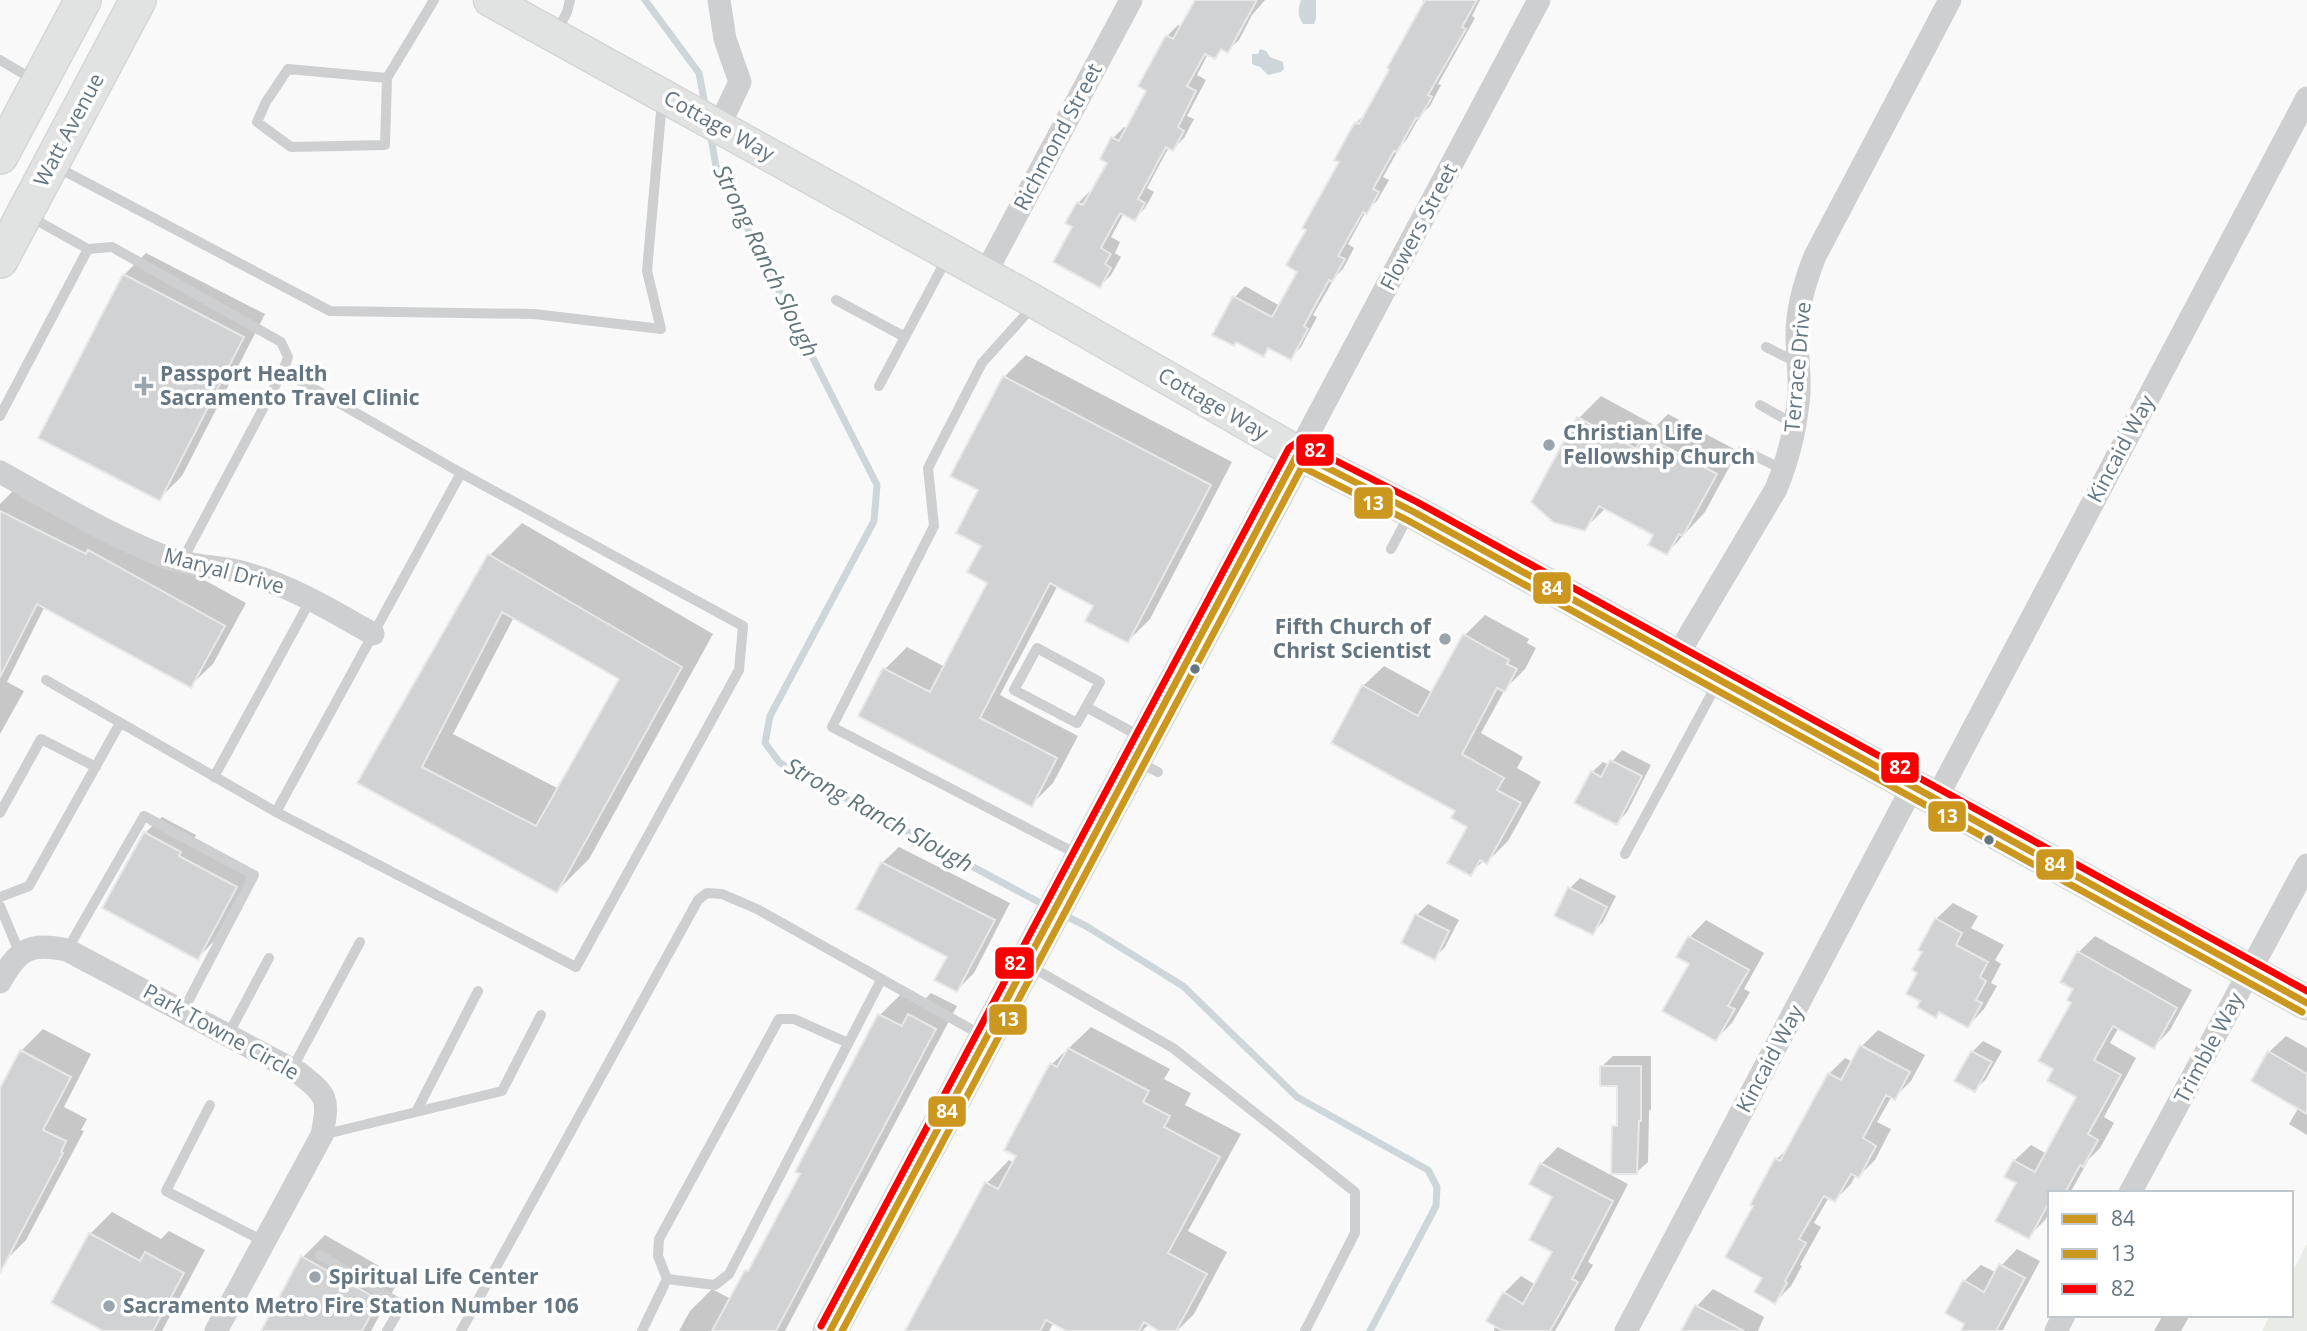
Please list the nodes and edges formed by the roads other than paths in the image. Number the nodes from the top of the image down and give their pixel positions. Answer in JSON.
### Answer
{"nodes":[{"id":1,"x":83,"y":0,"type":"edge"},
{"id":2,"x":138,"y":0,"type":"edge"},
{"id":3,"x":433,"y":0,"type":"edge"},
{"id":4,"x":490,"y":0,"type":"edge"},
{"id":5,"x":570,"y":0,"type":"edge"},
{"id":6,"x":719,"y":0,"type":"edge"},
{"id":7,"x":1130,"y":0,"type":"edge"},
{"id":8,"x":1539,"y":0,"type":"edge"},
{"id":9,"x":1950,"y":0,"type":"edge"},
{"id":10,"x":555,"y":36,"type":"junction"},
{"id":11,"x":0,"y":61,"type":"edge"},
{"id":12,"x":387,"y":78,"type":"junction"},
{"id":13,"x":38,"y":83,"type":"junction"},
{"id":14,"x":2307,"y":98,"type":"edge"},
{"id":15,"x":669,"y":99,"type":"junction"},
{"id":16,"x":719,"y":126,"type":"junction"},
{"id":17,"x":0,"y":156,"type":"edge"},
{"id":18,"x":52,"y":164,"type":"junction"},
{"id":19,"x":25,"y":213,"type":"junction"},
{"id":20,"x":88,"y":249,"type":"junction"},
{"id":21,"x":949,"y":254,"type":"junction"},
{"id":22,"x":0,"y":260,"type":"edge"},
{"id":23,"x":985,"y":274,"type":"junction"},
{"id":24,"x":836,"y":300,"type":"dead end"},
{"id":25,"x":1037,"y":303,"type":"junction"},
{"id":26,"x":905,"y":337,"type":"junction"},
{"id":27,"x":1766,"y":347,"type":"dead end"},
{"id":28,"x":1798,"y":364,"type":"junction"},
{"id":29,"x":283,"y":371,"type":"junction"},
{"id":30,"x":879,"y":386,"type":"dead end"},
{"id":31,"x":1760,"y":405,"type":"dead end"},
{"id":32,"x":0,"y":416,"type":"edge"},
{"id":33,"x":1796,"y":425,"type":"junction"},
{"id":34,"x":1744,"y":450,"type":"dead end"},
{"id":35,"x":1298,"y":453,"type":"junction"},
{"id":36,"x":1784,"y":470,"type":"junction"},
{"id":37,"x":0,"y":472,"type":"edge"},
{"id":38,"x":461,"y":472,"type":"junction"},
{"id":39,"x":1412,"y":511,"type":"junction"},
{"id":40,"x":1391,"y":549,"type":"dead end"},
{"id":41,"x":181,"y":561,"type":"junction"},
{"id":42,"x":312,"y":598,"type":"junction"},
{"id":43,"x":373,"y":634,"type":"junction"},
{"id":44,"x":1676,"y":656,"type":"junction"},
{"id":45,"x":46,"y":680,"type":"dead end"},
{"id":46,"x":1720,"y":680,"type":"junction"},
{"id":47,"x":1086,"y":707,"type":"junction"},
{"id":48,"x":120,"y":723,"type":"junction"},
{"id":49,"x":1146,"y":757,"type":"junction"},
{"id":50,"x":96,"y":767,"type":"junction"},
{"id":51,"x":214,"y":777,"type":"junction"},
{"id":52,"x":1925,"y":792,"type":"junction"},
{"id":53,"x":276,"y":812,"type":"junction"},
{"id":54,"x":0,"y":813,"type":"edge"},
{"id":55,"x":1625,"y":854,"type":"dead end"},
{"id":56,"x":1083,"y":857,"type":"junction"},
{"id":57,"x":2307,"y":865,"type":"edge"},
{"id":58,"x":0,"y":897,"type":"edge"},
{"id":59,"x":0,"y":906,"type":"edge"},
{"id":60,"x":360,"y":942,"type":"dead end"},
{"id":61,"x":67,"y":950,"type":"junction"},
{"id":62,"x":20,"y":954,"type":"junction"},
{"id":63,"x":269,"y":958,"type":"dead end"},
{"id":64,"x":1026,"y":963,"type":"junction"},
{"id":65,"x":2250,"y":972,"type":"junction"},
{"id":66,"x":881,"y":980,"type":"junction"},
{"id":67,"x":0,"y":982,"type":"edge"},
{"id":68,"x":478,"y":991,"type":"dead end"},
{"id":69,"x":2307,"y":1003,"type":"edge"},
{"id":70,"x":183,"y":1011,"type":"junction"},
{"id":71,"x":541,"y":1015,"type":"dead end"},
{"id":72,"x":228,"y":1035,"type":"junction"},
{"id":73,"x":986,"y":1038,"type":"junction"},
{"id":74,"x":848,"y":1043,"type":"junction"},
{"id":75,"x":292,"y":1069,"type":"junction"},
{"id":76,"x":210,"y":1105,"type":"dead end"},
{"id":77,"x":416,"y":1112,"type":"junction"},
{"id":78,"x":322,"y":1135,"type":"junction"},
{"id":79,"x":2131,"y":1191,"type":"edge"},
{"id":80,"x":265,"y":1242,"type":"junction"},
{"id":81,"x":320,"y":1255,"type":"dead end"},
{"id":82,"x":667,"y":1279,"type":"junction"},
{"id":83,"x":216,"y":1331,"type":"edge"},
{"id":84,"x":387,"y":1331,"type":"edge"},
{"id":85,"x":461,"y":1331,"type":"edge"},
{"id":86,"x":642,"y":1331,"type":"edge"},
{"id":87,"x":830,"y":1331,"type":"edge"},
{"id":88,"x":1305,"y":1331,"type":"edge"},
{"id":89,"x":1626,"y":1331,"type":"edge"}],
"edges":[{"from":1,"to":13,"type":"main road"},
{"from":2,"to":18,"type":"main road","name":"Watt Avenue"},
{"from":3,"to":12,"type":"lane"},
{"from":4,"to":10,"type":"street","name":"Cottage Way"},
{"from":5,"to":10,"type":"lane"},
{"from":6,"to":16,"type":"street"},
{"from":7,"to":23,"type":"street","name":"Richmond Street"},
{"from":8,"to":35,"type":"street","name":"Flowers Street"},
{"from":9,"to":28,"type":"street","name":"Terrace Drive"},
{"from":10,"to":15,"type":"street","name":"Cottage Way"},
{"from":11,"to":13,"type":"lane"},
{"from":12,"to":12,"type":"lane"},
{"from":13,"to":17,"type":"main road"},
{"from":14,"to":52,"type":"street","name":"Kincaid Way"},
{"from":15,"to":16,"type":"street","name":"Cottage Way"},
{"from":15,"to":18,"type":"lane"},
{"from":16,"to":21,"type":"street","name":"Cottage Way"},
{"from":18,"to":19,"type":"main road","name":"Watt Avenue"},
{"from":19,"to":20,"type":"lane"},
{"from":19,"to":22,"type":"main road","name":"Watt Avenue"},
{"from":20,"to":29,"type":"lane"},
{"from":20,"to":32,"type":"lane"},
{"from":21,"to":23,"type":"street","name":"Cottage Way"},
{"from":21,"to":26,"type":"lane"},
{"from":23,"to":25,"type":"street","name":"Cottage Way"},
{"from":24,"to":26,"type":"lane"},
{"from":25,"to":35,"type":"street","name":"Cottage Way"},
{"from":25,"to":56,"type":"lane"},
{"from":26,"to":30,"type":"lane"},
{"from":27,"to":28,"type":"lane"},
{"from":28,"to":33,"type":"street","name":"Terrace Drive"},
{"from":29,"to":38,"type":"lane"},
{"from":29,"to":41,"type":"lane"},
{"from":31,"to":33,"type":"lane"},
{"from":33,"to":36,"type":"street","name":"Terrace Drive"},
{"from":34,"to":36,"type":"lane"},
{"from":35,"to":39,"type":"street","name":"Cottage Way"},
{"from":35,"to":49,"type":"street"},
{"from":36,"to":44,"type":"street","name":"Terrace Drive"},
{"from":37,"to":41,"type":"street","name":"Maryal Drive"},
{"from":38,"to":43,"type":"lane"},
{"from":38,"to":53,"type":"lane"},
{"from":39,"to":40,"type":"lane"},
{"from":39,"to":44,"type":"street","name":"Cottage Way"},
{"from":41,"to":42,"type":"street","name":"Maryal Drive"},
{"from":42,"to":43,"type":"street","name":"Maryal Drive"},
{"from":42,"to":51,"type":"lane"},
{"from":43,"to":53,"type":"lane"},
{"from":44,"to":46,"type":"street","name":"Cottage Way"},
{"from":45,"to":48,"type":"lane"},
{"from":46,"to":52,"type":"street","name":"Cottage Way"},
{"from":46,"to":55,"type":"lane"},
{"from":47,"to":47,"type":"lane"},
{"from":47,"to":49,"type":"lane"},
{"from":48,"to":50,"type":"lane"},
{"from":48,"to":51,"type":"lane"},
{"from":49,"to":56,"type":"street"},
{"from":50,"to":54,"type":"lane"},
{"from":50,"to":58,"type":"lane"},
{"from":51,"to":53,"type":"lane"},
{"from":52,"to":65,"type":"street","name":"Cottage Way"},
{"from":52,"to":89,"type":"street","name":"Kincaid Way"},
{"from":56,"to":64,"type":"street"},
{"from":57,"to":65,"type":"street","name":"Trimble Way"},
{"from":59,"to":62,"type":"lane"},
{"from":60,"to":75,"type":"lane"},
{"from":61,"to":62,"type":"street","name":"Park Towne Circle"},
{"from":61,"to":70,"type":"street","name":"Park Towne Circle"},
{"from":61,"to":70,"type":"lane"},
{"from":62,"to":67,"type":"street"},
{"from":63,"to":72,"type":"lane"},
{"from":64,"to":73,"type":"street"},
{"from":64,"to":88,"type":"lane"},
{"from":65,"to":69,"type":"street","name":"Cottage Way"},
{"from":65,"to":79,"type":"street","name":"Trimble Way"},
{"from":66,"to":73,"type":"lane"},
{"from":66,"to":74,"type":"lane"},
{"from":66,"to":85,"type":"lane"},
{"from":68,"to":77,"type":"lane"},
{"from":70,"to":72,"type":"street","name":"Park Towne Circle"},
{"from":71,"to":77,"type":"lane"},
{"from":72,"to":75,"type":"street","name":"Park Towne Circle"},
{"from":73,"to":87,"type":"street"},
{"from":74,"to":82,"type":"lane"},
{"from":74,"to":82,"type":"lane"},
{"from":75,"to":78,"type":"street","name":"Park Towne Circle"},
{"from":76,"to":80,"type":"lane"},
{"from":77,"to":78,"type":"lane"},
{"from":78,"to":80,"type":"street","name":"Park Towne Circle"},
{"from":80,"to":83,"type":"street","name":"Park Towne Circle"},
{"from":81,"to":84,"type":"lane"},
{"from":82,"to":86,"type":"lane"}]}
